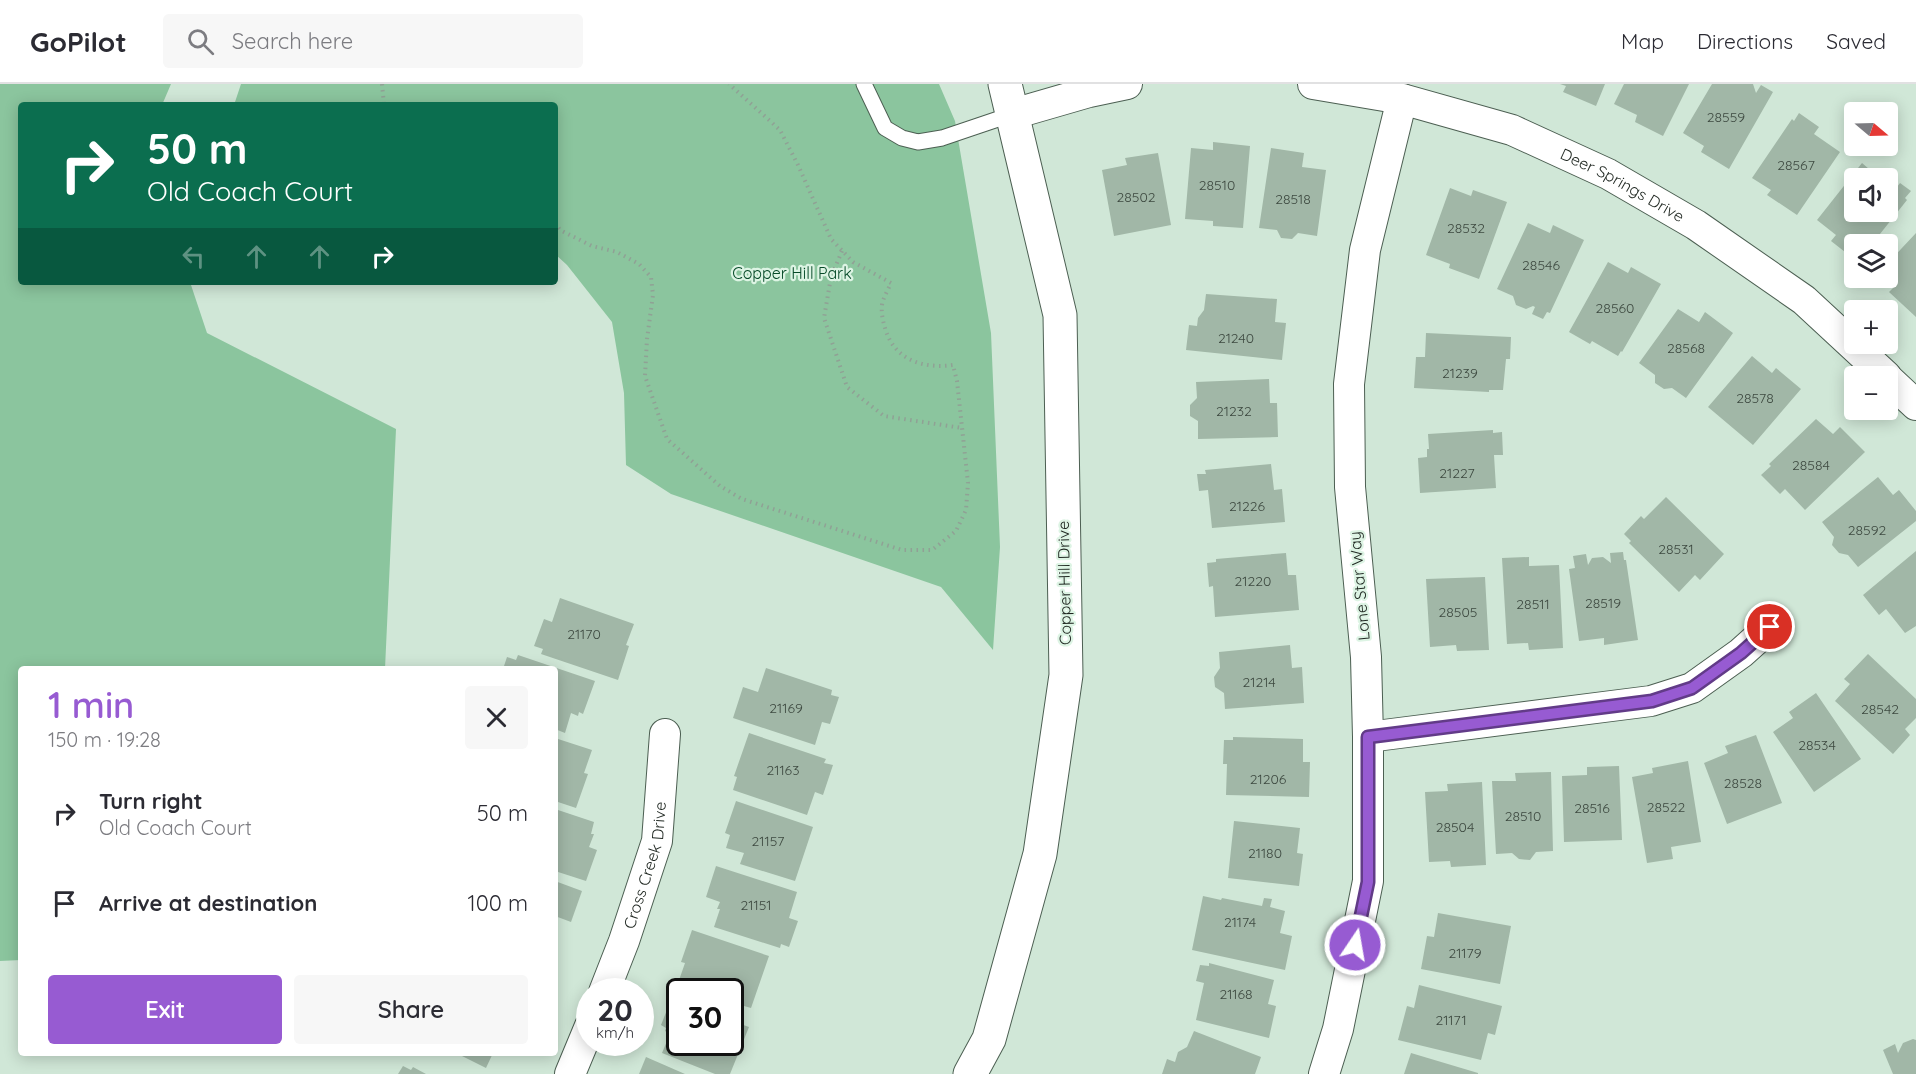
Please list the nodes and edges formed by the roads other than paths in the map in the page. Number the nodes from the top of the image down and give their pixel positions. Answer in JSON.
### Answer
{"nodes":[{"id":1,"x":864,"y":84,"type":"edge"},
{"id":2,"x":1127,"y":84,"type":"edge"},
{"id":3,"x":1313,"y":84,"type":"edge"},
{"id":4,"x":1009,"y":99,"type":"edge"},
{"id":5,"x":1402,"y":99,"type":"junction"},
{"id":6,"x":1874,"y":366,"type":"edge"},
{"id":7,"x":1898,"y":388,"type":"edge"},
{"id":8,"x":1916,"y":405,"type":"edge"},
{"id":9,"x":1770,"y":627,"type":"dead end"},
{"id":10,"x":665,"y":734,"type":"dead end"},
{"id":11,"x":1368,"y":737,"type":"junction"},
{"id":12,"x":609,"y":978,"type":"edge"},
{"id":13,"x":578,"y":1056,"type":"edge"},
{"id":14,"x":570,"y":1074,"type":"edge"},
{"id":15,"x":970,"y":1074,"type":"edge"},
{"id":16,"x":1324,"y":1074,"type":"edge"}],
"edges":[{"from":1,"to":4,"type":"lane"},
{"from":2,"to":4,"type":"street"},
{"from":3,"to":5,"type":"street","name":"Deer Springs Drive"},
{"from":4,"to":15,"type":"main road","name":"Copper Hill Drive"},
{"from":5,"to":6,"type":"street","name":"Deer Springs Drive"},
{"from":5,"to":11,"type":"street","name":"Lone Star Way"},
{"from":7,"to":8,"type":"street","name":"Deer Springs Drive"},
{"from":9,"to":11,"type":"street"},
{"from":10,"to":12,"type":"street","name":"Cross Creek Drive"},
{"from":11,"to":16,"type":"street","name":"Lone Star Way"},
{"from":13,"to":14,"type":"street"}]}
